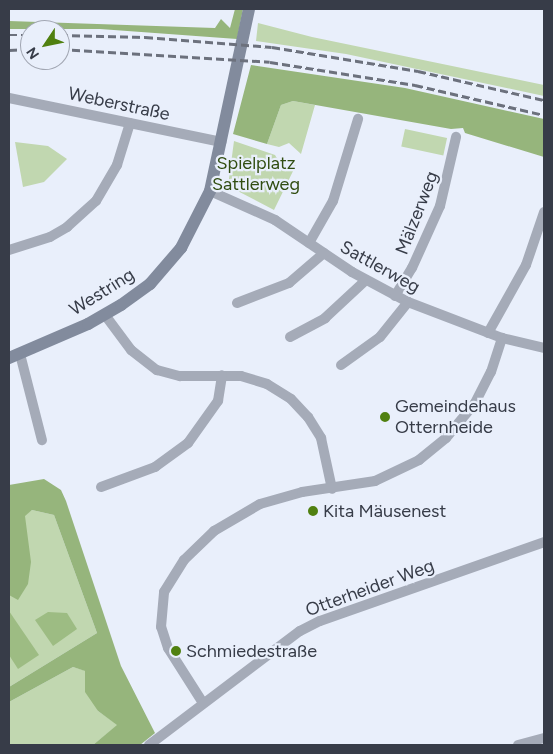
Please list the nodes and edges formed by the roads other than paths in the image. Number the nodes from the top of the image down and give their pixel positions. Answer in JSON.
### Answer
{"nodes":[{"id":1,"x":249,"y":9,"type":"edge"},
{"id":2,"x":9,"y":98,"type":"edge"},
{"id":3,"x":358,"y":118,"type":"dead end"},
{"id":4,"x":130,"y":123,"type":"junction"},
{"id":5,"x":456,"y":136,"type":"dead end"},
{"id":6,"x":222,"y":142,"type":"junction"},
{"id":7,"x":210,"y":191,"type":"junction"},
{"id":8,"x":544,"y":212,"type":"edge"},
{"id":9,"x":309,"y":243,"type":"junction"},
{"id":10,"x":9,"y":250,"type":"edge"},
{"id":11,"x":324,"y":254,"type":"junction"},
{"id":12,"x":366,"y":280,"type":"junction"},
{"id":13,"x":395,"y":296,"type":"junction"},
{"id":14,"x":408,"y":302,"type":"junction"},
{"id":15,"x":237,"y":303,"type":"dead end"},
{"id":16,"x":105,"y":315,"type":"junction"},
{"id":17,"x":488,"y":333,"type":"junction"},
{"id":18,"x":290,"y":336,"type":"dead end"},
{"id":19,"x":502,"y":338,"type":"junction"},
{"id":20,"x":544,"y":348,"type":"edge"},
{"id":21,"x":14,"y":356,"type":"edge"},
{"id":22,"x":341,"y":365,"type":"dead end"},
{"id":23,"x":222,"y":375,"type":"junction"},
{"id":24,"x":42,"y":440,"type":"dead end"},
{"id":25,"x":101,"y":487,"type":"dead end"},
{"id":26,"x":332,"y":489,"type":"junction"},
{"id":27,"x":544,"y":542,"type":"edge"},
{"id":28,"x":203,"y":703,"type":"junction"},
{"id":29,"x":544,"y":738,"type":"edge"},
{"id":30,"x":149,"y":745,"type":"edge"},
{"id":31,"x":518,"y":745,"type":"edge"}],
"edges":[{"from":1,"to":6,"type":"street","name":"Westring"},
{"from":2,"to":4,"type":"street","name":"Weberstraße"},
{"from":3,"to":9,"type":"street"},
{"from":4,"to":6,"type":"street","name":"Weberstraße"},
{"from":4,"to":10,"type":"street"},
{"from":5,"to":13,"type":"street","name":"Mälzerweg"},
{"from":6,"to":7,"type":"street","name":"Westring"},
{"from":7,"to":9,"type":"street","name":"Sattlerweg"},
{"from":7,"to":16,"type":"street","name":"Westring"},
{"from":8,"to":17,"type":"street"},
{"from":9,"to":11,"type":"street","name":"Sattlerweg"},
{"from":11,"to":12,"type":"street","name":"Sattlerweg"},
{"from":11,"to":15,"type":"street"},
{"from":12,"to":13,"type":"street","name":"Sattlerweg"},
{"from":12,"to":18,"type":"street"},
{"from":13,"to":14,"type":"street","name":"Sattlerweg"},
{"from":14,"to":17,"type":"street","name":"Sattlerweg"},
{"from":14,"to":22,"type":"street"},
{"from":16,"to":21,"type":"street","name":"Westring"},
{"from":16,"to":23,"type":"street"},
{"from":17,"to":19,"type":"street","name":"Sattlerweg"},
{"from":19,"to":20,"type":"street","name":"Sattlerweg"},
{"from":19,"to":26,"type":"street"},
{"from":21,"to":24,"type":"street","name":"Westring"},
{"from":23,"to":25,"type":"street"},
{"from":23,"to":26,"type":"street"},
{"from":26,"to":28,"type":"street"},
{"from":27,"to":28,"type":"street","name":"Otterheider Weg"},
{"from":28,"to":30,"type":"street","name":"Otterheider Weg"},
{"from":29,"to":31,"type":"street"}]}
